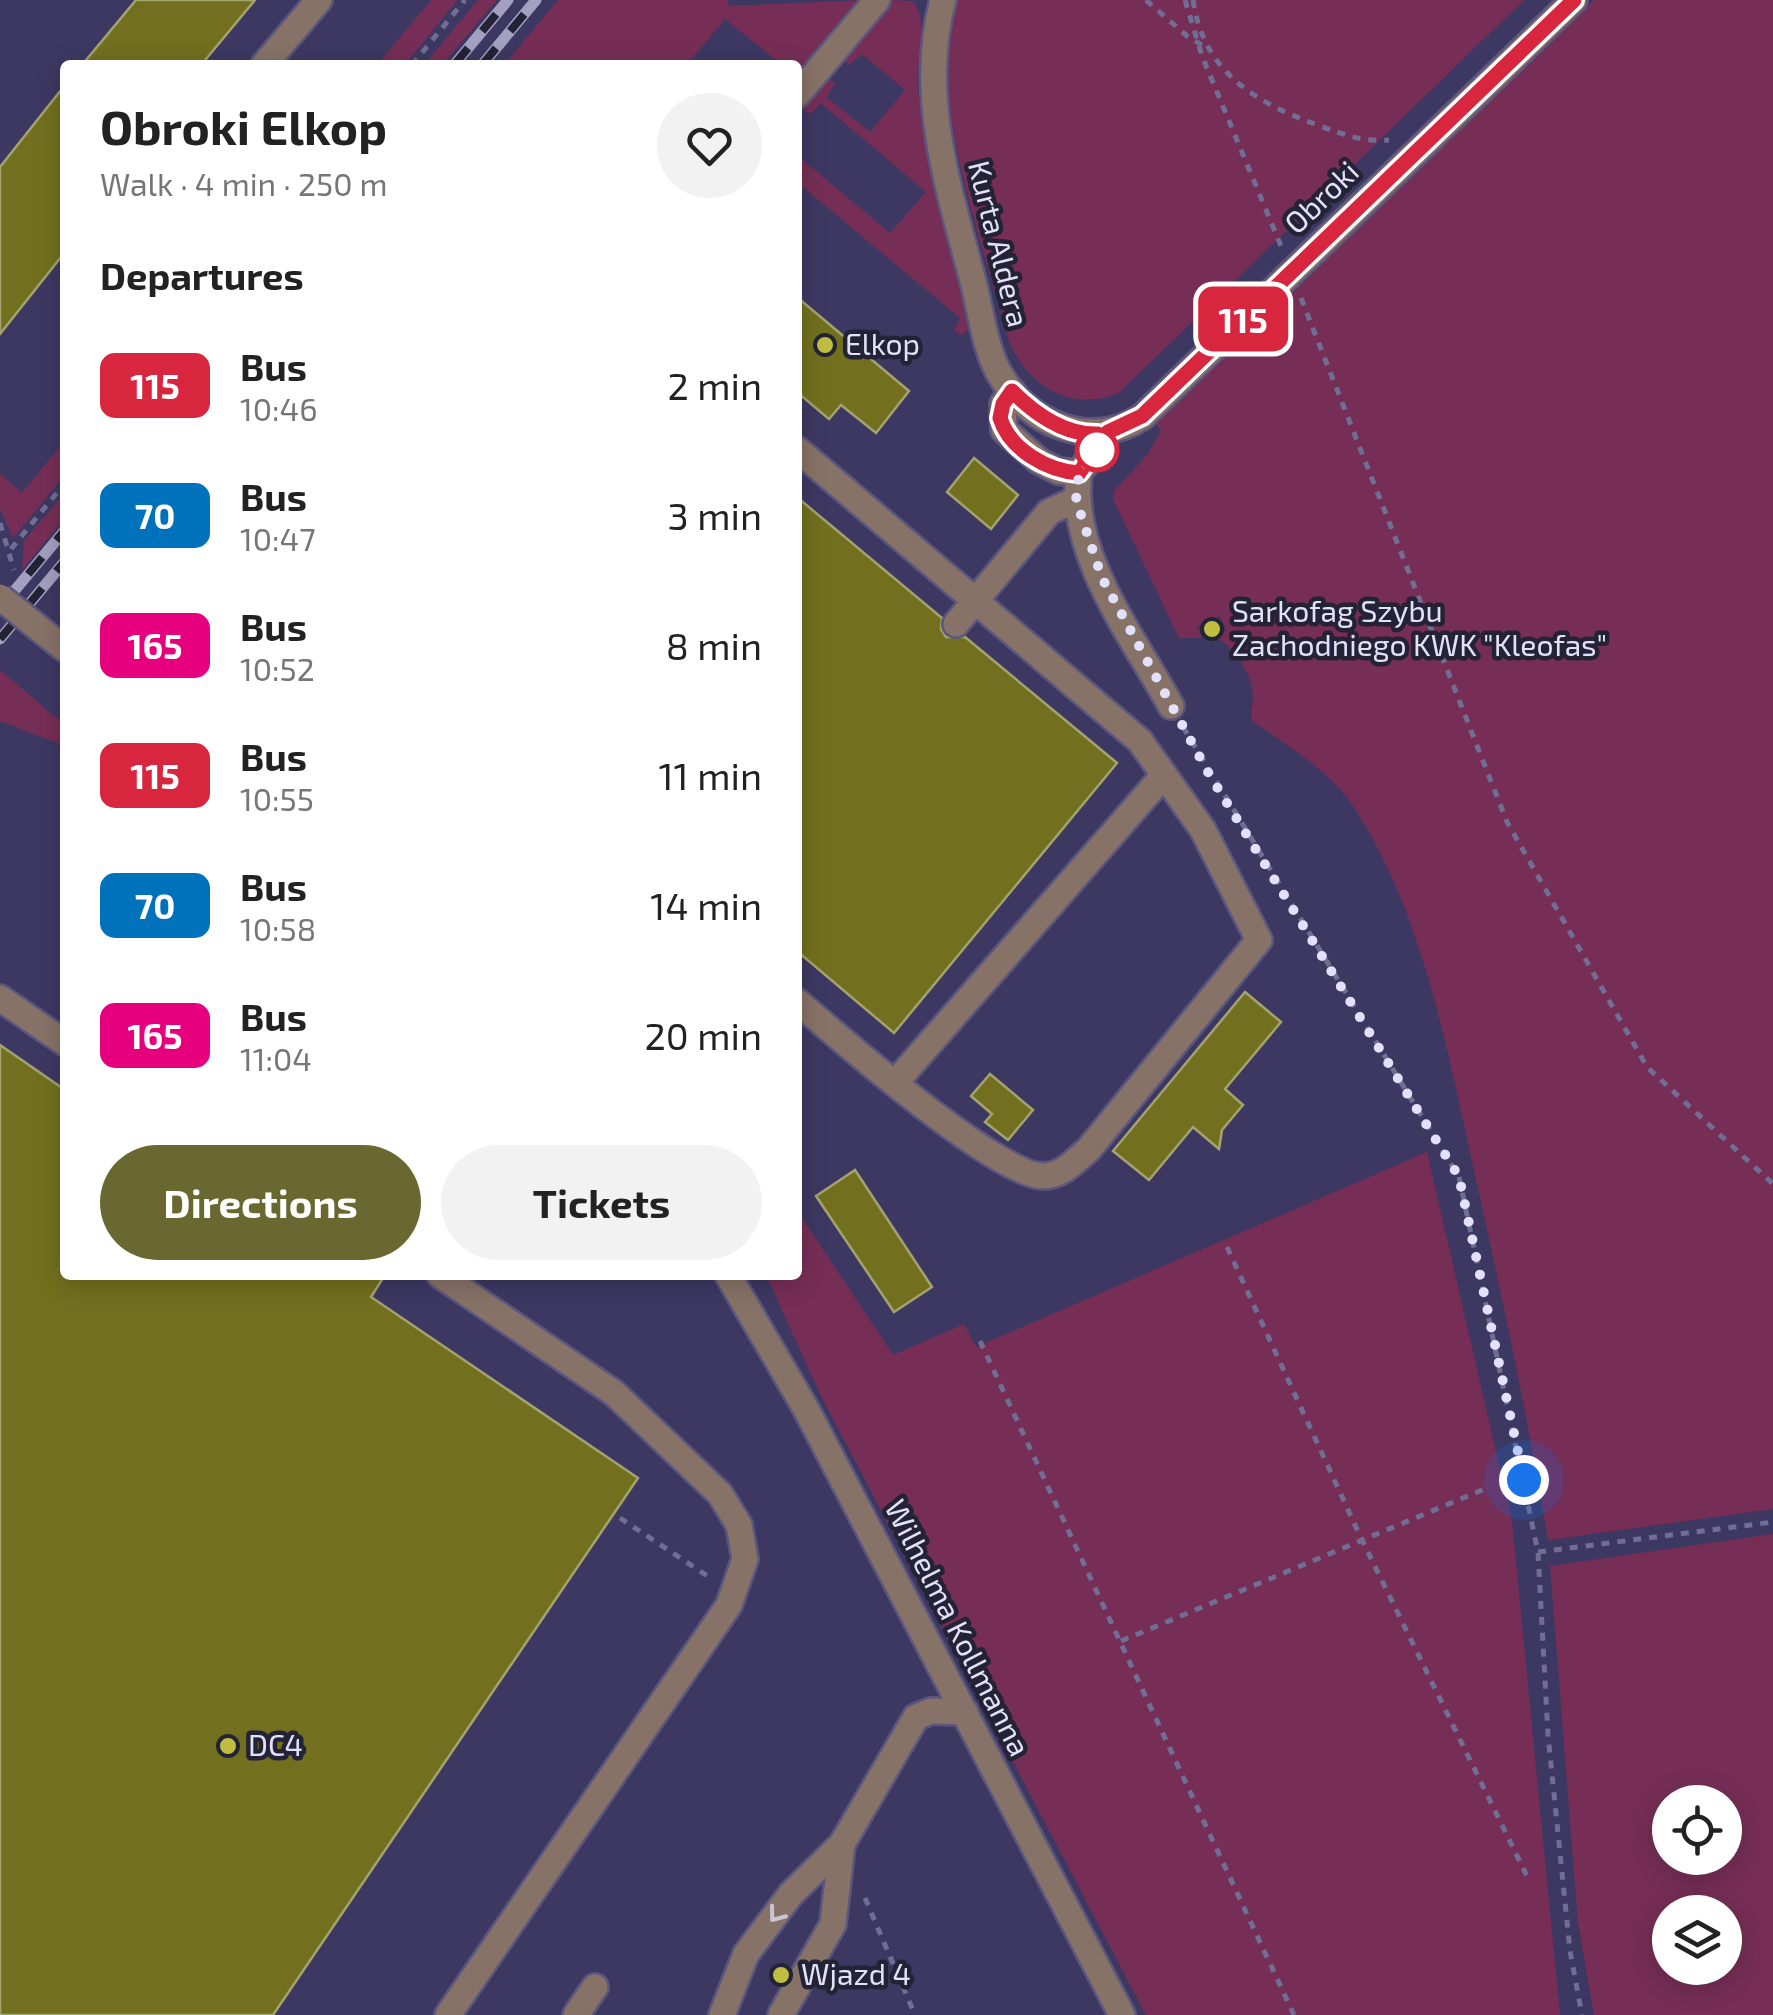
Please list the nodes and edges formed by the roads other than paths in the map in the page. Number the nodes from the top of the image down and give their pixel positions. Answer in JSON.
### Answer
{"nodes":[{"id":1,"x":319,"y":0,"type":"edge"},
{"id":2,"x":877,"y":0,"type":"edge"},
{"id":3,"x":1574,"y":0,"type":"edge"},
{"id":4,"x":937,"y":3,"type":"edge"},
{"id":5,"x":268,"y":60,"type":"edge"},
{"id":6,"x":802,"y":89,"type":"edge"},
{"id":7,"x":1012,"y":391,"type":"junction"},
{"id":8,"x":1108,"y":432,"type":"junction"},
{"id":9,"x":802,"y":453,"type":"edge"},
{"id":10,"x":1079,"y":473,"type":"junction"},
{"id":11,"x":1076,"y":500,"type":"junction"},
{"id":12,"x":0,"y":597,"type":"edge"},
{"id":13,"x":976,"y":600,"type":"junction"},
{"id":14,"x":956,"y":624,"type":"dead end"},
{"id":15,"x":56,"y":642,"type":"edge"},
{"id":16,"x":1171,"y":706,"type":"road end"},
{"id":17,"x":1164,"y":775,"type":"junction"},
{"id":18,"x":0,"y":998,"type":"edge"},
{"id":19,"x":802,"y":1005,"type":"edge"},
{"id":20,"x":60,"y":1040,"type":"edge"},
{"id":21,"x":895,"y":1083,"type":"junction"},
{"id":22,"x":447,"y":1280,"type":"edge"},
{"id":23,"x":731,"y":1280,"type":"edge"},
{"id":24,"x":965,"y":1712,"type":"junction"},
{"id":25,"x":842,"y":1844,"type":"junction"},
{"id":26,"x":594,"y":1987,"type":"dead end"},
{"id":27,"x":448,"y":2015,"type":"edge"},
{"id":28,"x":576,"y":2015,"type":"edge"},
{"id":29,"x":722,"y":2015,"type":"edge"},
{"id":30,"x":781,"y":2015,"type":"edge"},
{"id":31,"x":1122,"y":2015,"type":"edge"}],
"edges":[{"from":1,"to":5,"type":"street"},
{"from":2,"to":6,"type":"street"},
{"from":3,"to":8,"type":"street","name":"Obroki"},
{"from":4,"to":7,"type":"street","name":"Kurta Aldera"},
{"from":7,"to":8,"type":"street","name":"Kurta Aldera"},
{"from":7,"to":10,"type":"street"},
{"from":8,"to":10,"type":"street"},
{"from":9,"to":13,"type":"street"},
{"from":10,"to":11,"type":"street"},
{"from":11,"to":13,"type":"street"},
{"from":11,"to":16,"type":"street"},
{"from":12,"to":15,"type":"street","bridge":true},
{"from":13,"to":14,"type":"street"},
{"from":13,"to":17,"type":"street"},
{"from":17,"to":21,"type":"street"},
{"from":17,"to":21,"type":"street"},
{"from":18,"to":20,"type":"street"},
{"from":19,"to":21,"type":"street"},
{"from":22,"to":27,"type":"street"},
{"from":23,"to":24,"type":"street","name":"Wilhelma Kollmanna"},
{"from":24,"to":25,"type":"street"},
{"from":24,"to":31,"type":"street","name":"Wilhelma Kollmanna"},
{"from":25,"to":29,"type":"street","one_way":true},
{"from":25,"to":30,"type":"street"},
{"from":26,"to":28,"type":"street"}]}
